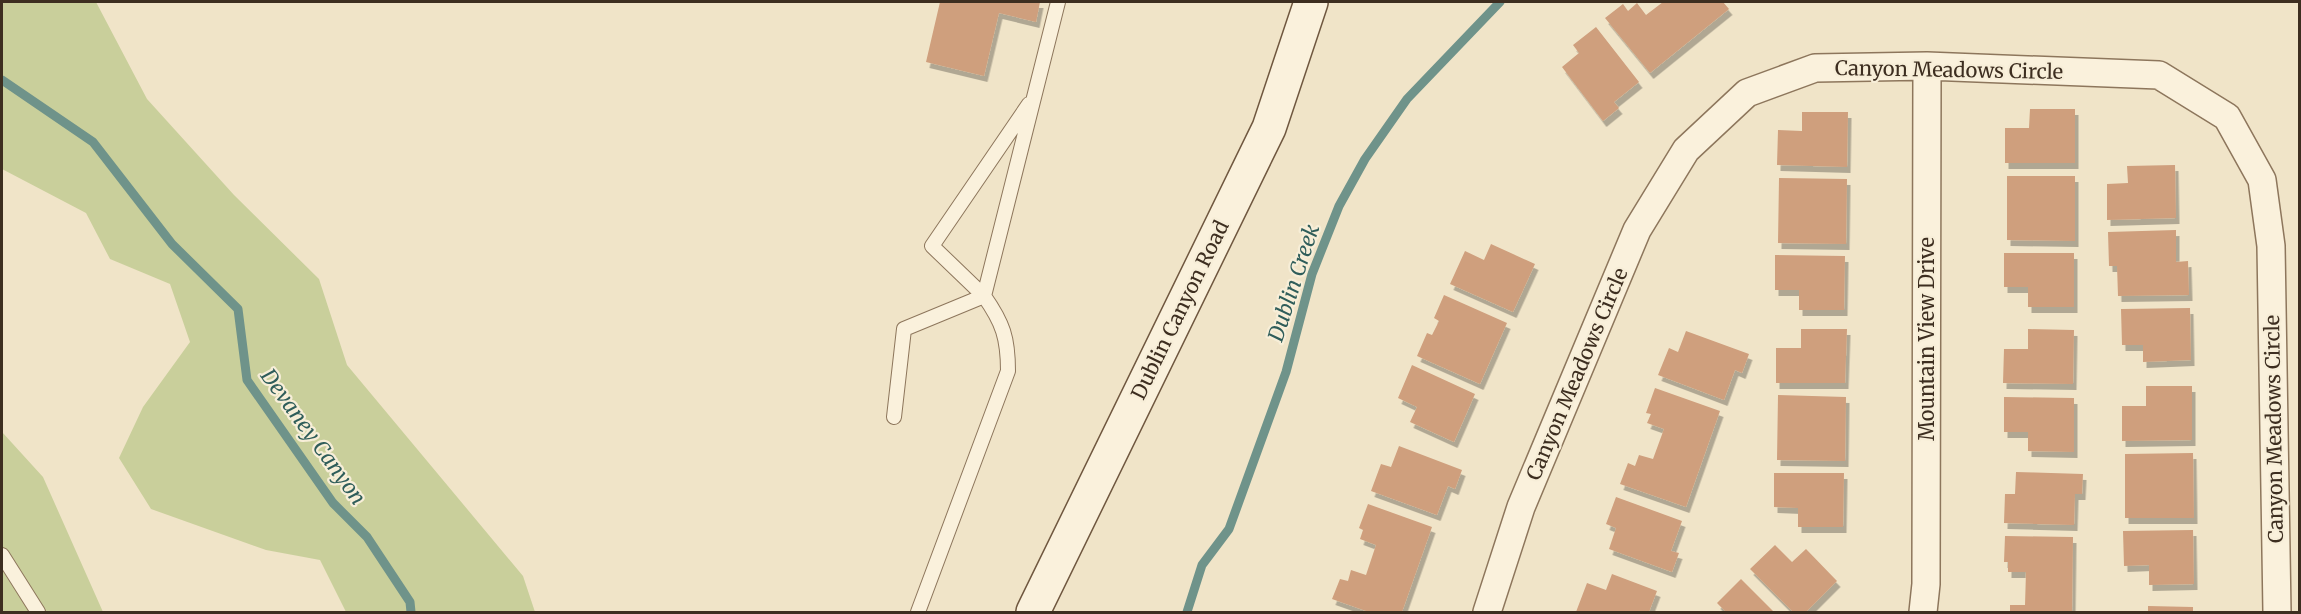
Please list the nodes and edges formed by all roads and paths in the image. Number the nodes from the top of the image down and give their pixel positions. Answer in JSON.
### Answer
{"nodes":[{"id":1,"x":1058,"y":2,"type":"edge"},
{"id":2,"x":1311,"y":2,"type":"edge"},
{"id":3,"x":1928,"y":66,"type":"junction"},
{"id":4,"x":1034,"y":96,"type":"junction"},
{"id":5,"x":984,"y":296,"type":"junction"},
{"id":6,"x":894,"y":417,"type":"dead end"},
{"id":7,"x":2,"y":555,"type":"edge"},
{"id":8,"x":38,"y":612,"type":"edge"},
{"id":9,"x":918,"y":612,"type":"edge"},
{"id":10,"x":1033,"y":612,"type":"edge"},
{"id":11,"x":1487,"y":612,"type":"edge"},
{"id":12,"x":1923,"y":612,"type":"edge"},
{"id":13,"x":2277,"y":612,"type":"edge"}],
"edges":[{"from":1,"to":4,"type":"lane"},
{"from":2,"to":10,"type":"main road","name":"Dublin Canyon Road"},
{"from":3,"to":11,"type":"street","name":"Canyon Meadows Circle"},
{"from":3,"to":12,"type":"street","name":"Mountain View Drive"},
{"from":3,"to":13,"type":"street","name":"Canyon Meadows Circle"},
{"from":4,"to":5,"type":"lane"},
{"from":4,"to":5,"type":"lane"},
{"from":5,"to":6,"type":"lane"},
{"from":5,"to":9,"type":"lane"},
{"from":7,"to":8,"type":"lane"}]}
